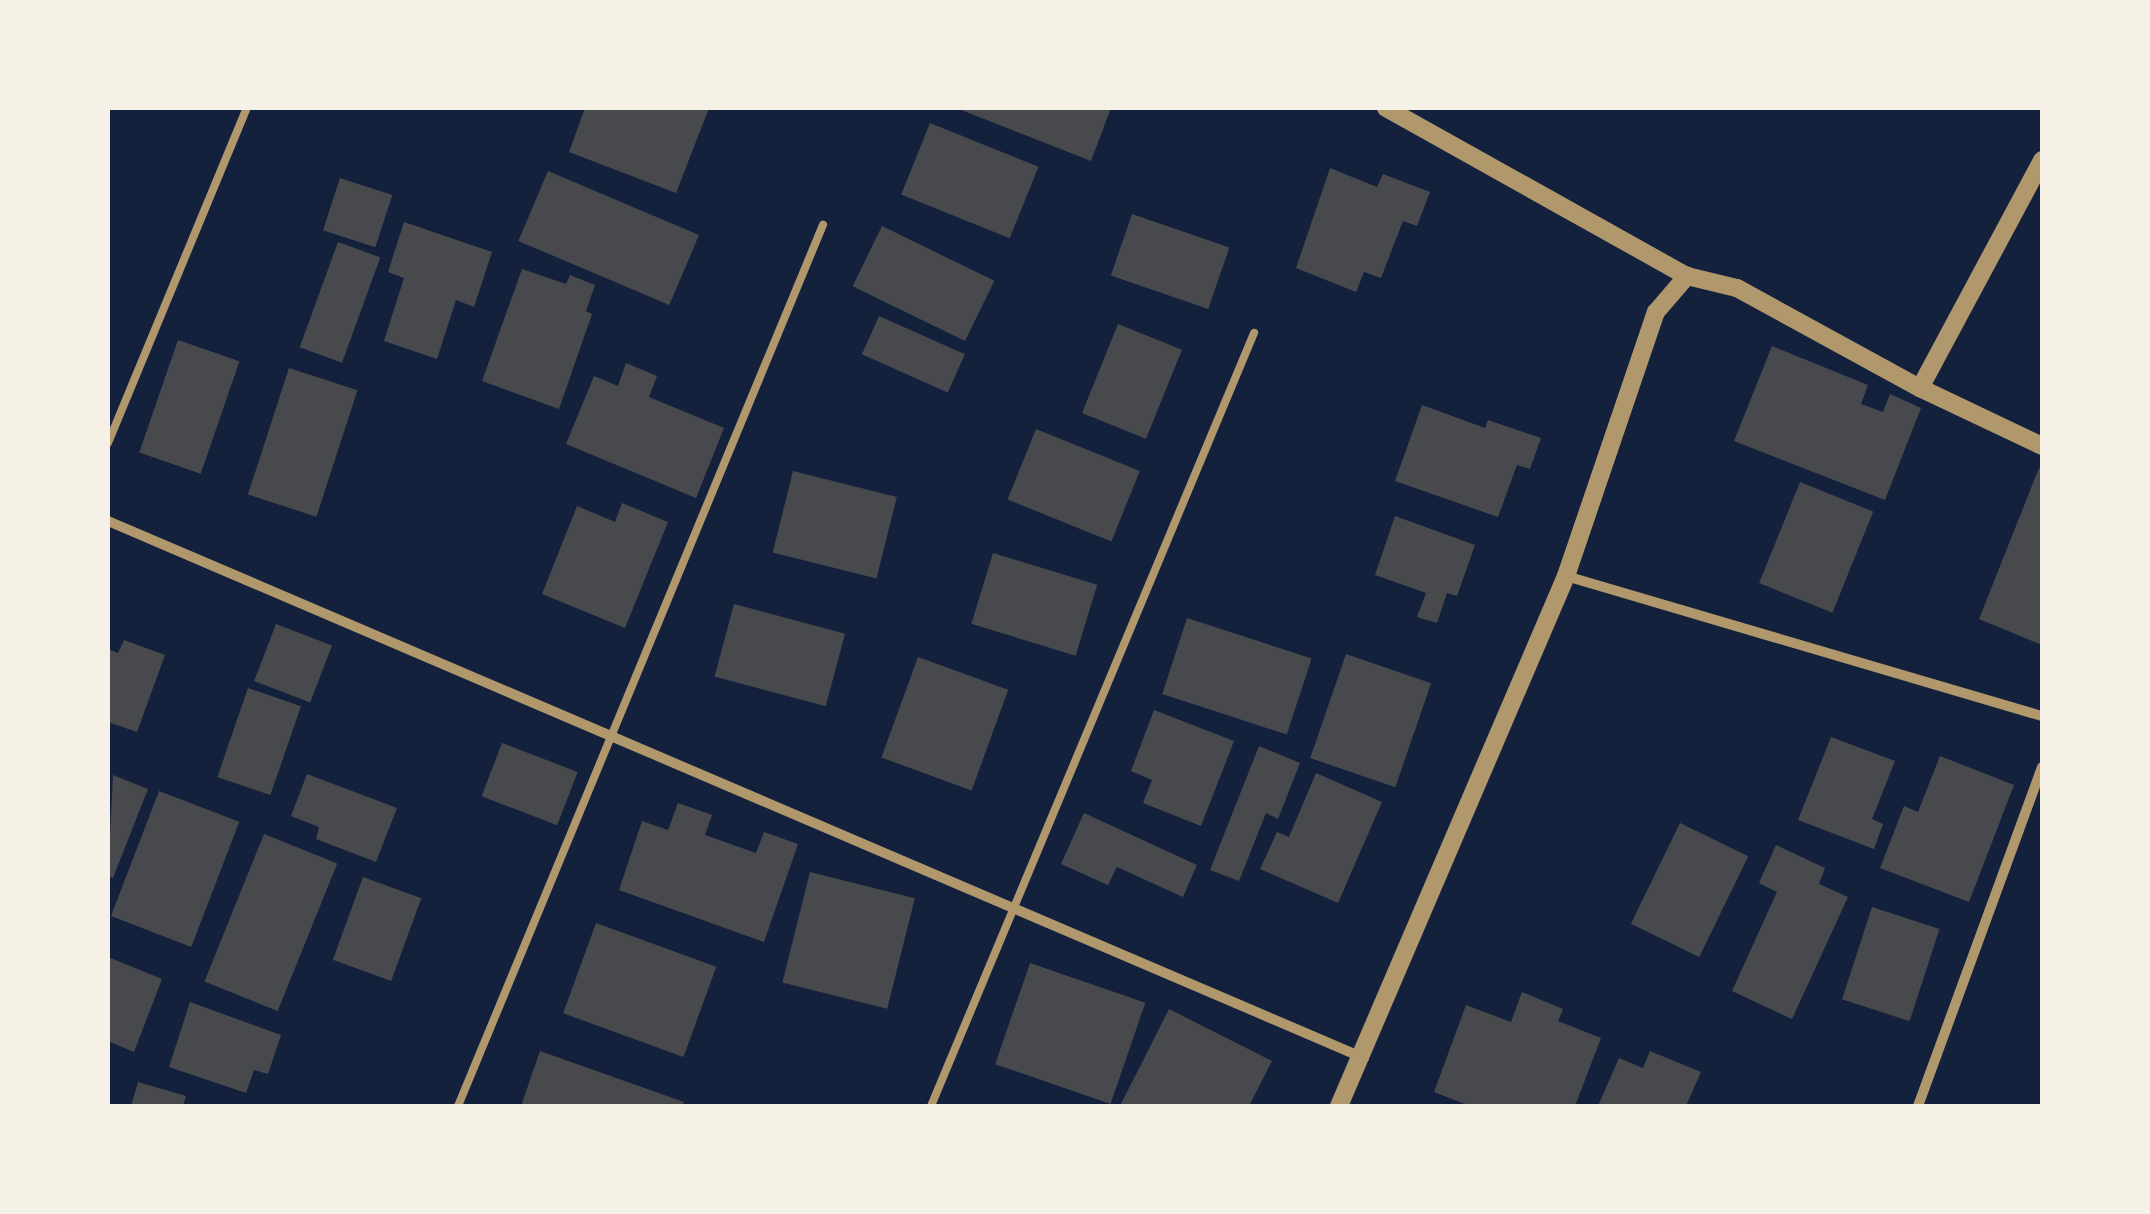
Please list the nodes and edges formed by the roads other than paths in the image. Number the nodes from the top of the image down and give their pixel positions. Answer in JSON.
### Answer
{"nodes":[{"id":1,"x":246,"y":108,"type":"edge"},
{"id":2,"x":1386,"y":108,"type":"edge"},
{"id":3,"x":2042,"y":160,"type":"edge"},
{"id":4,"x":823,"y":225,"type":"dead end"},
{"id":5,"x":1687,"y":276,"type":"junction"},
{"id":6,"x":1254,"y":333,"type":"dead end"},
{"id":7,"x":1920,"y":388,"type":"junction"},
{"id":8,"x":108,"y":443,"type":"edge"},
{"id":9,"x":2042,"y":446,"type":"edge"},
{"id":10,"x":108,"y":522,"type":"edge"},
{"id":11,"x":1566,"y":576,"type":"junction"},
{"id":12,"x":2042,"y":716,"type":"edge"},
{"id":13,"x":611,"y":736,"type":"junction"},
{"id":14,"x":2042,"y":767,"type":"edge"},
{"id":15,"x":1014,"y":908,"type":"junction"},
{"id":16,"x":1364,"y":1058,"type":"junction"},
{"id":17,"x":458,"y":1106,"type":"edge"},
{"id":18,"x":932,"y":1106,"type":"edge"},
{"id":19,"x":1339,"y":1106,"type":"edge"},
{"id":20,"x":1918,"y":1106,"type":"edge"}],
"edges":[{"from":1,"to":8,"type":"lane"},
{"from":2,"to":5,"type":"street"},
{"from":3,"to":7,"type":"street"},
{"from":4,"to":13,"type":"lane"},
{"from":5,"to":7,"type":"street"},
{"from":5,"to":11,"type":"street"},
{"from":6,"to":15,"type":"lane"},
{"from":7,"to":9,"type":"street"},
{"from":10,"to":13,"type":"street"},
{"from":11,"to":12,"type":"street"},
{"from":11,"to":16,"type":"street"},
{"from":13,"to":15,"type":"street"},
{"from":13,"to":17,"type":"lane"},
{"from":14,"to":20,"type":"street"},
{"from":15,"to":16,"type":"street"},
{"from":15,"to":18,"type":"lane"},
{"from":16,"to":19,"type":"street"}]}
